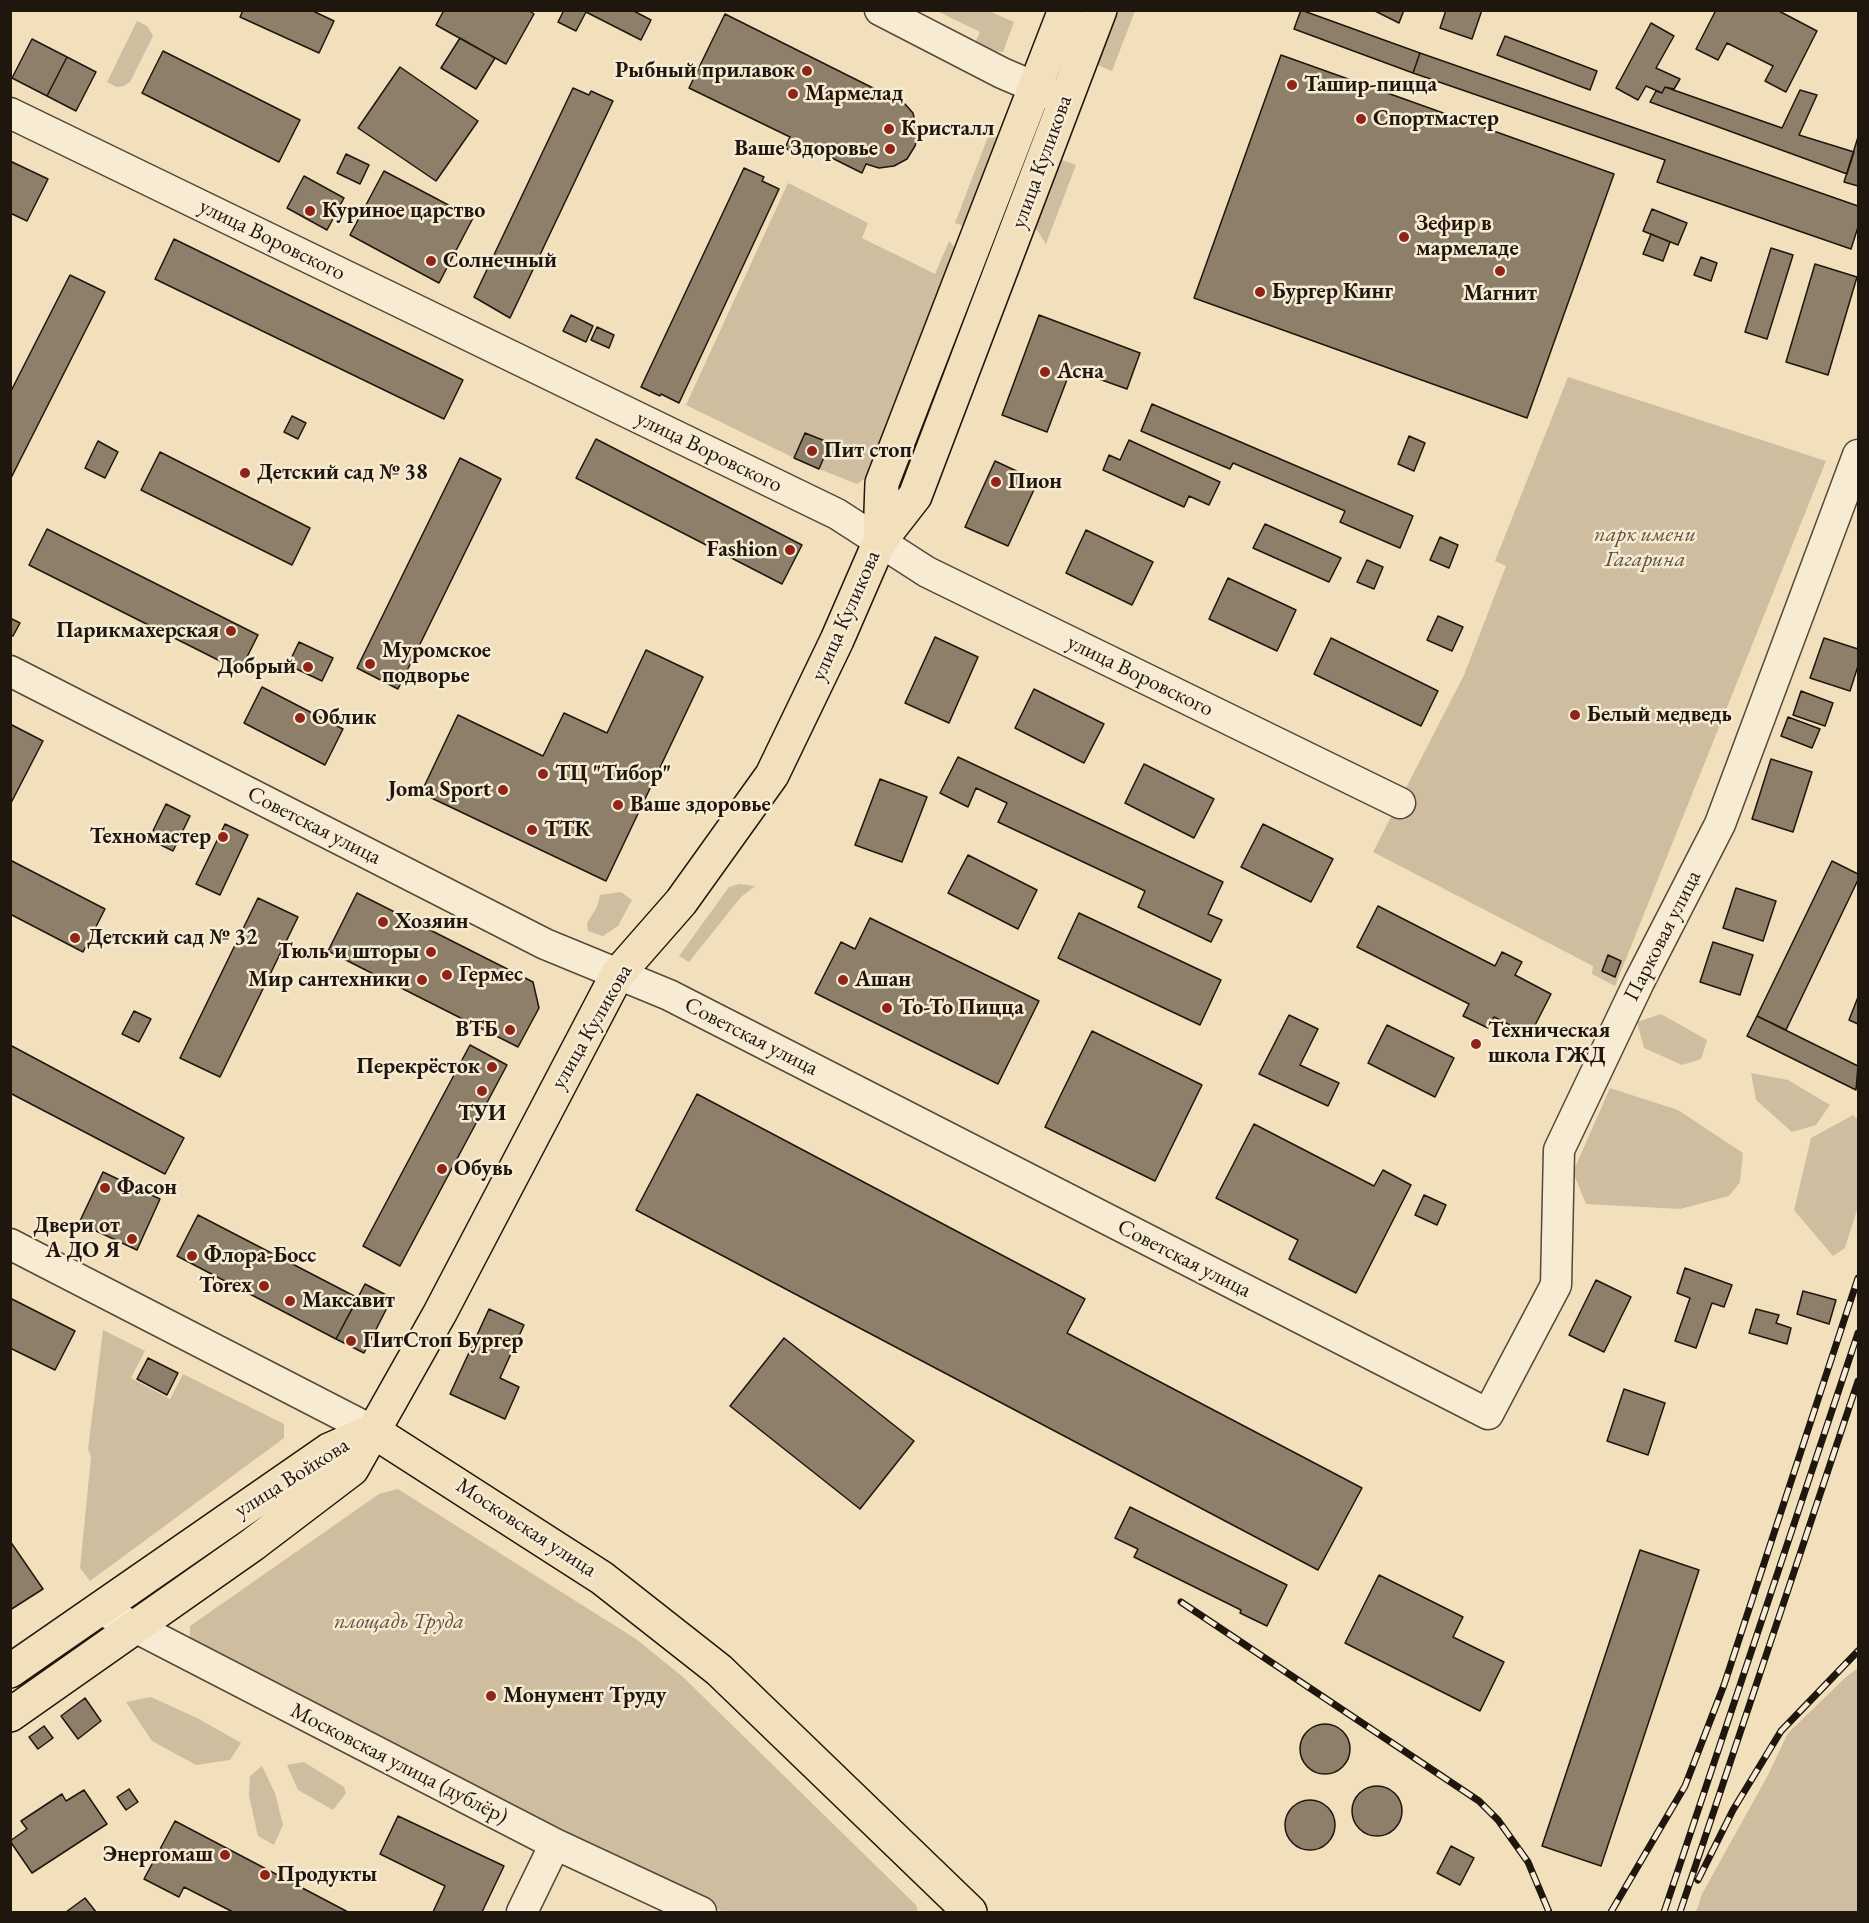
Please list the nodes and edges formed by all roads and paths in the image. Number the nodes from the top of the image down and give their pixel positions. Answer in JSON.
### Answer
{"nodes":[{"id":1,"x":880,"y":10,"type":"edge"},
{"id":2,"x":1065,"y":10,"type":"edge"},
{"id":3,"x":1100,"y":10,"type":"edge"},
{"id":4,"x":1050,"y":94,"type":"junction"},
{"id":5,"x":10,"y":113,"type":"edge"},
{"id":6,"x":1858,"y":455,"type":"edge"},
{"id":7,"x":880,"y":541,"type":"junction"},
{"id":8,"x":10,"y":671,"type":"edge"},
{"id":9,"x":1400,"y":803,"type":"dead end"},
{"id":10,"x":617,"y":975,"type":"junction"},
{"id":11,"x":10,"y":1244,"type":"edge"},
{"id":12,"x":1488,"y":1414,"type":"joint"},
{"id":13,"x":373,"y":1431,"type":"junction"},
{"id":14,"x":100,"y":1609,"type":"junction"},
{"id":15,"x":135,"y":1627,"type":"junction"},
{"id":16,"x":10,"y":1671,"type":"edge"},
{"id":17,"x":10,"y":1715,"type":"edge"},
{"id":18,"x":555,"y":1844,"type":"junction"},
{"id":19,"x":522,"y":1912,"type":"edge"},
{"id":20,"x":701,"y":1912,"type":"edge"},
{"id":21,"x":970,"y":1912,"type":"edge"}],
"edges":[{"from":1,"to":4,"type":"street"},
{"from":2,"to":4,"type":"main road","name":"улица Куликова"},
{"from":3,"to":4,"type":"main road","name":"улица Куликова"},
{"from":4,"to":7,"type":"main road","name":"улица Куликова"},
{"from":5,"to":7,"type":"street","name":"улица Воровского"},
{"from":6,"to":12,"type":"street","name":"Парковая улица"},
{"from":7,"to":9,"type":"street","name":"улица Воровского"},
{"from":7,"to":10,"type":"main road","name":"улица Куликова"},
{"from":8,"to":10,"type":"street","name":"Советская улица"},
{"from":10,"to":12,"type":"street","name":"Советская улица"},
{"from":10,"to":13,"type":"main road","name":"улица Куликова"},
{"from":11,"to":13,"type":"street","name":"Московская улица"},
{"from":13,"to":14,"type":"main road","name":"улица Войкова"},
{"from":13,"to":15,"type":"main road","name":"улица Войкова"},
{"from":13,"to":21,"type":"main road","name":"Московская улица"},
{"from":14,"to":15,"type":"street","name":"Московская улица (дублёр)"},
{"from":14,"to":16,"type":"main road","name":"улица Войкова"},
{"from":15,"to":17,"type":"main road","name":"улица Войкова"},
{"from":15,"to":18,"type":"street","name":"Московская улица (дублёр)"},
{"from":18,"to":19,"type":"street"},
{"from":18,"to":20,"type":"street","name":"Московская улица (дублёр)"}]}
